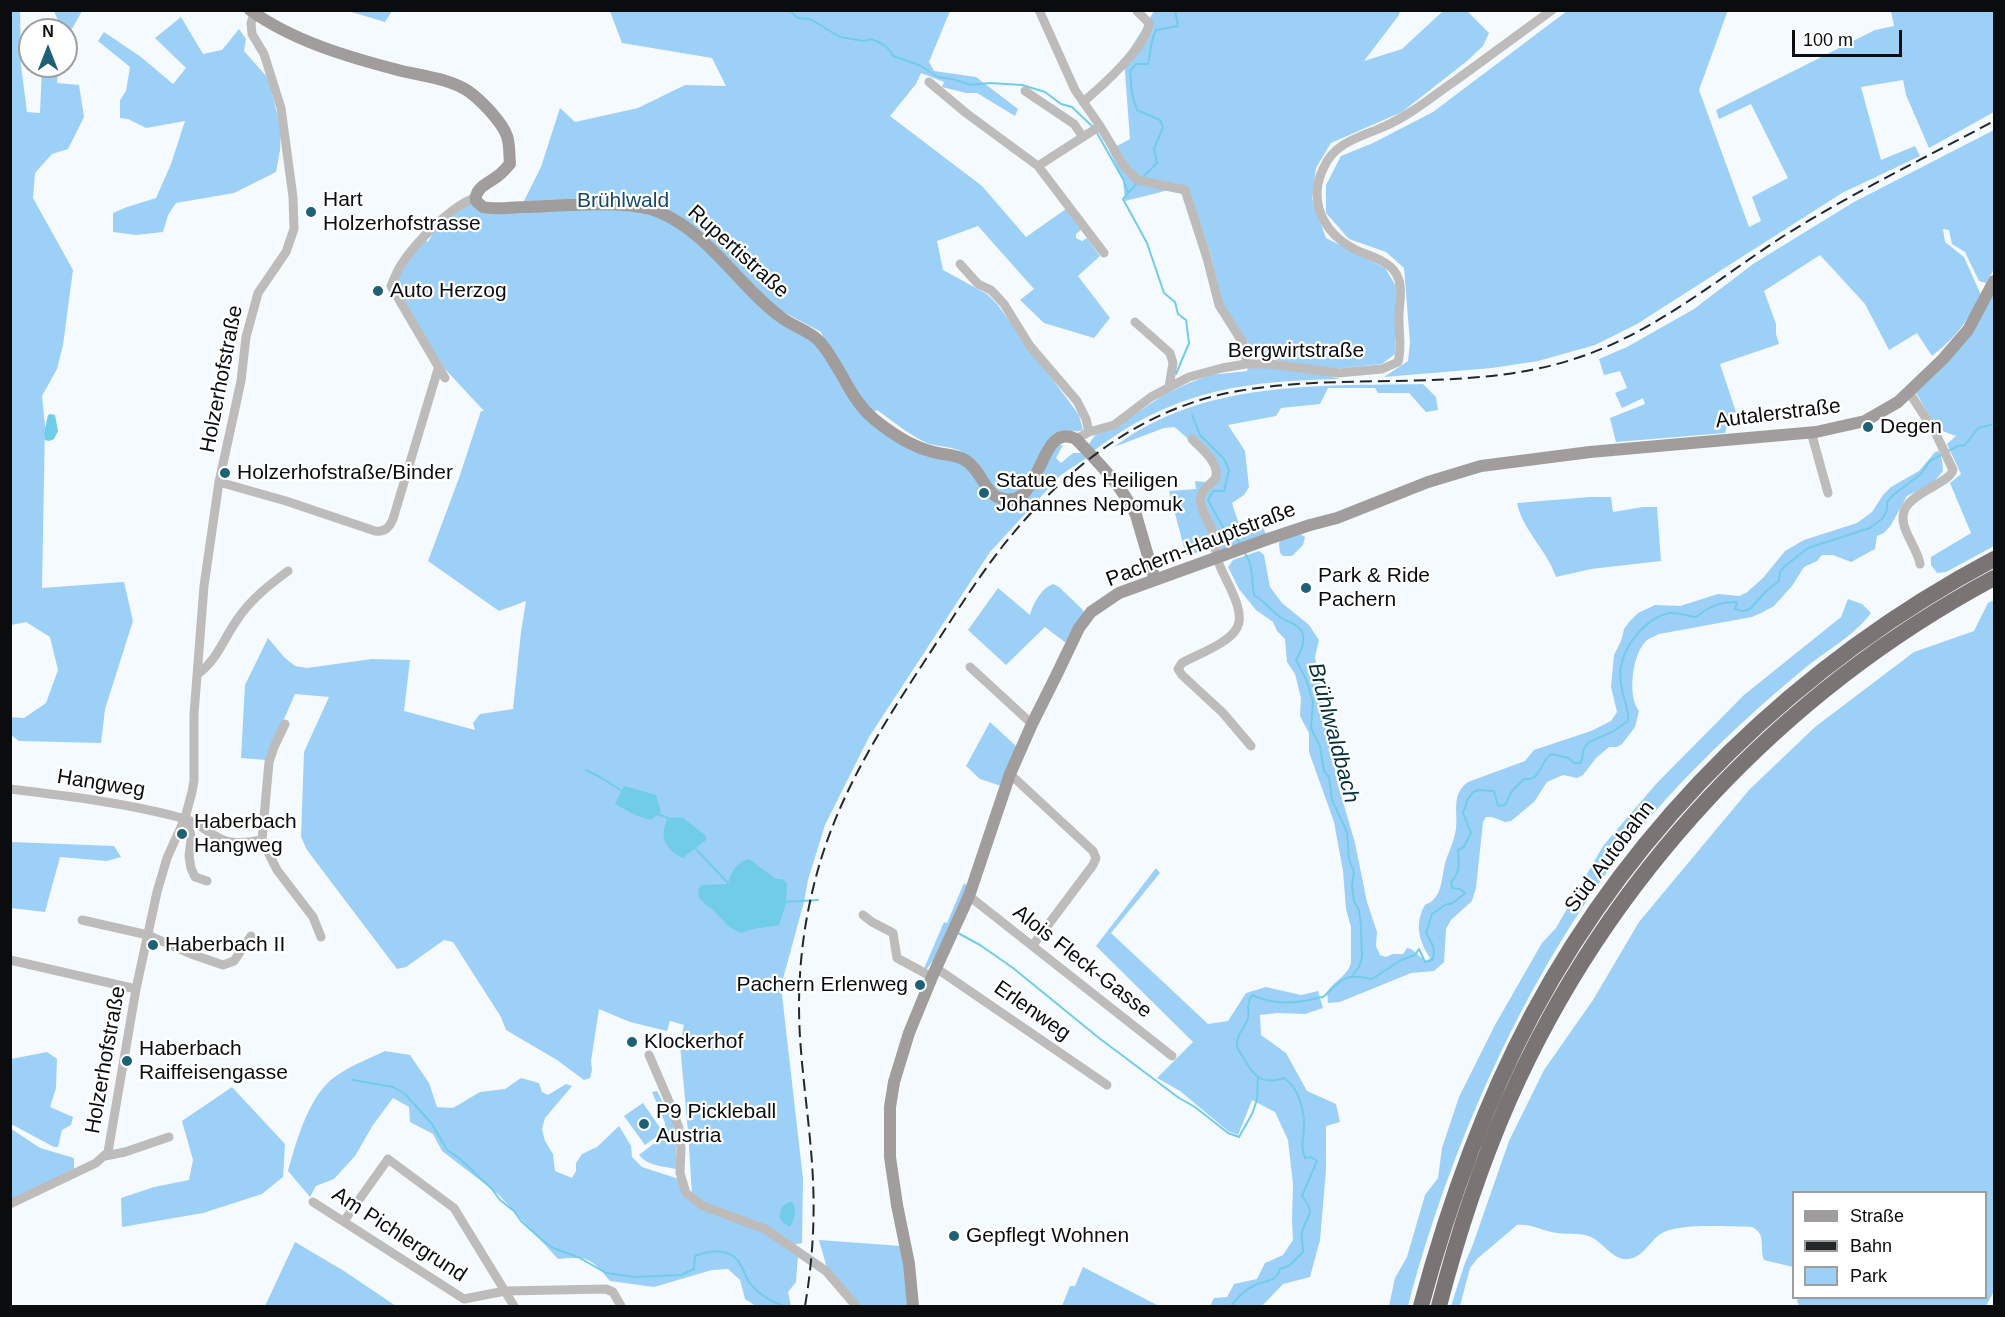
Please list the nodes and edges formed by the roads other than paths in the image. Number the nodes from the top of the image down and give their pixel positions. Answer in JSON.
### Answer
{"nodes":[{"id":1,"x":1552,"y":10,"type":"edge"},
{"id":2,"x":1137,"y":11,"type":"edge"},
{"id":3,"x":252,"y":12,"type":"edge"},
{"id":4,"x":1042,"y":12,"type":"edge"},
{"id":5,"x":928,"y":82,"type":"dead end"},
{"id":6,"x":1025,"y":91,"type":"dead end"},
{"id":7,"x":1083,"y":102,"type":"junction"},
{"id":8,"x":1100,"y":126,"type":"junction"},
{"id":9,"x":1083,"y":137,"type":"junction"},
{"id":10,"x":1038,"y":166,"type":"junction"},
{"id":11,"x":475,"y":198,"type":"junction"},
{"id":12,"x":1104,"y":253,"type":"dead end"},
{"id":13,"x":960,"y":264,"type":"dead end"},
{"id":14,"x":1995,"y":281,"type":"edge"},
{"id":15,"x":1135,"y":322,"type":"dead end"},
{"id":16,"x":1246,"y":364,"type":"junction"},
{"id":17,"x":438,"y":369,"type":"junction"},
{"id":18,"x":445,"y":378,"type":"dead end"},
{"id":19,"x":1169,"y":387,"type":"junction"},
{"id":20,"x":1909,"y":392,"type":"junction"},
{"id":21,"x":1089,"y":432,"type":"junction"},
{"id":22,"x":1811,"y":432,"type":"junction"},
{"id":23,"x":1076,"y":439,"type":"junction"},
{"id":24,"x":1192,"y":439,"type":"dead end"},
{"id":25,"x":1502,"y":462,"type":"joint"},
{"id":26,"x":219,"y":482,"type":"junction"},
{"id":27,"x":1828,"y":493,"type":"dead end"},
{"id":28,"x":1223,"y":556,"type":"junction"},
{"id":29,"x":1995,"y":559,"type":"edge"},
{"id":30,"x":1920,"y":564,"type":"dead end"},
{"id":31,"x":288,"y":571,"type":"dead end"},
{"id":32,"x":1995,"y":578,"type":"edge"},
{"id":33,"x":1155,"y":580,"type":"junction"},
{"id":34,"x":1936,"y":601,"type":"junction"},
{"id":35,"x":970,"y":667,"type":"dead end"},
{"id":36,"x":199,"y":673,"type":"junction"},
{"id":37,"x":285,"y":724,"type":"dead end"},
{"id":38,"x":1032,"y":724,"type":"junction"},
{"id":39,"x":1251,"y":746,"type":"dead end"},
{"id":40,"x":1010,"y":774,"type":"junction"},
{"id":41,"x":10,"y":789,"type":"edge"},
{"id":42,"x":184,"y":821,"type":"junction"},
{"id":43,"x":262,"y":840,"type":"junction"},
{"id":44,"x":207,"y":880,"type":"dead end"},
{"id":45,"x":969,"y":896,"type":"junction"},
{"id":46,"x":863,"y":915,"type":"dead end"},
{"id":47,"x":82,"y":920,"type":"dead end"},
{"id":48,"x":148,"y":935,"type":"junction"},
{"id":49,"x":250,"y":936,"type":"dead end"},
{"id":50,"x":321,"y":937,"type":"dead end"},
{"id":51,"x":1033,"y":945,"type":"junction"},
{"id":52,"x":10,"y":960,"type":"edge"},
{"id":53,"x":934,"y":972,"type":"junction"},
{"id":54,"x":136,"y":989,"type":"junction"},
{"id":55,"x":649,"y":1055,"type":"dead end"},
{"id":56,"x":1172,"y":1056,"type":"dead end"},
{"id":57,"x":1107,"y":1085,"type":"dead end"},
{"id":58,"x":169,"y":1137,"type":"dead end"},
{"id":59,"x":105,"y":1156,"type":"junction"},
{"id":60,"x":314,"y":1202,"type":"dead end"},
{"id":61,"x":10,"y":1204,"type":"edge"},
{"id":62,"x":344,"y":1221,"type":"junction"},
{"id":63,"x":505,"y":1291,"type":"junction"},
{"id":64,"x":466,"y":1303,"type":"edge"},
{"id":65,"x":514,"y":1306,"type":"edge"},
{"id":66,"x":621,"y":1306,"type":"edge"},
{"id":67,"x":856,"y":1306,"type":"edge"},
{"id":68,"x":913,"y":1306,"type":"edge"},
{"id":69,"x":1421,"y":1306,"type":"edge"},
{"id":70,"x":1438,"y":1306,"type":"edge"}],
"edges":[{"from":1,"to":16,"type":"street","name":"Bergwirtstraße"},
{"from":2,"to":7,"type":"street"},
{"from":3,"to":11,"type":"main road"},
{"from":3,"to":26,"type":"street","name":"Holzerhofstraße"},
{"from":4,"to":7,"type":"street"},
{"from":5,"to":10,"type":"street"},
{"from":6,"to":9,"type":"street"},
{"from":7,"to":8,"type":"street"},
{"from":8,"to":9,"type":"street"},
{"from":8,"to":16,"type":"street"},
{"from":9,"to":10,"type":"street"},
{"from":10,"to":12,"type":"street"},
{"from":11,"to":17,"type":"street"},
{"from":11,"to":23,"type":"main road","name":"Rupertistraße"},
{"from":13,"to":21,"type":"street"},
{"from":14,"to":20,"type":"main road","name":"Autalerstraße"},
{"from":15,"to":19,"type":"street"},
{"from":16,"to":19,"type":"street","name":"Bergwirtstraße"},
{"from":17,"to":18,"type":"street"},
{"from":17,"to":26,"type":"street","name":"Holzerhofstraße"},
{"from":19,"to":21,"type":"street","name":"Bergwirtstraße"},
{"from":20,"to":22,"type":"main road","name":"Autalerstraße"},
{"from":20,"to":30,"type":"street"},
{"from":21,"to":23,"type":"street","name":"Bergwirtstraße"},
{"from":22,"to":25,"type":"main road","name":"Autalerstraße"},
{"from":22,"to":27,"type":"street"},
{"from":23,"to":33,"type":"main road"},
{"from":24,"to":28,"type":"street"},
{"from":25,"to":28,"type":"main road","name":"Pachern-Hauptstraße"},
{"from":26,"to":36,"type":"street","name":"Holzerhofstraße"},
{"from":28,"to":33,"type":"main road","name":"Pachern-Hauptstraße"},
{"from":28,"to":39,"type":"street"},
{"from":29,"to":34,"type":"highway","name":"Süd Autobahn"},
{"from":31,"to":36,"type":"street"},
{"from":32,"to":34,"type":"highway","name":"Süd Autobahn"},
{"from":33,"to":38,"type":"main road","name":"Pachern-Hauptstraße"},
{"from":34,"to":69,"type":"highway","name":"Süd Autobahn"},
{"from":34,"to":70,"type":"highway","name":"Süd Autobahn"},
{"from":35,"to":38,"type":"street"},
{"from":36,"to":42,"type":"street","name":"Holzerhofstraße"},
{"from":37,"to":43,"type":"street"},
{"from":38,"to":40,"type":"main road","name":"Pachern-Hauptstraße"},
{"from":40,"to":45,"type":"main road","name":"Pachern-Hauptstraße"},
{"from":40,"to":51,"type":"street"},
{"from":41,"to":42,"type":"street","name":"Hangweg"},
{"from":42,"to":43,"type":"street","name":"Hangweg"},
{"from":42,"to":44,"type":"street"},
{"from":42,"to":48,"type":"street","name":"Holzerhofstraße"},
{"from":43,"to":50,"type":"street"},
{"from":45,"to":51,"type":"street","name":"Alois Fleck-Gasse"},
{"from":45,"to":53,"type":"main road","name":"Pachern-Hauptstraße"},
{"from":46,"to":53,"type":"street"},
{"from":47,"to":48,"type":"street"},
{"from":48,"to":49,"type":"street"},
{"from":48,"to":54,"type":"street","name":"Holzerhofstraße"},
{"from":51,"to":56,"type":"street","name":"Alois Fleck-Gasse"},
{"from":52,"to":54,"type":"street"},
{"from":53,"to":57,"type":"street","name":"Erlenweg"},
{"from":53,"to":68,"type":"main road","name":"Pachern-Hauptstraße"},
{"from":54,"to":59,"type":"street","name":"Holzerhofstraße"},
{"from":55,"to":67,"type":"street"},
{"from":58,"to":59,"type":"street"},
{"from":59,"to":61,"type":"street","name":"Holzerhofstraße"},
{"from":60,"to":62,"type":"street","name":"Am Pichlergrund"},
{"from":62,"to":63,"type":"street"},
{"from":62,"to":64,"type":"street","name":"Am Pichlergrund"},
{"from":63,"to":64,"type":"street","name":"Am Pichlergrund"},
{"from":63,"to":65,"type":"street"},
{"from":63,"to":66,"type":"street","name":"Am Pichlergrund"}]}
